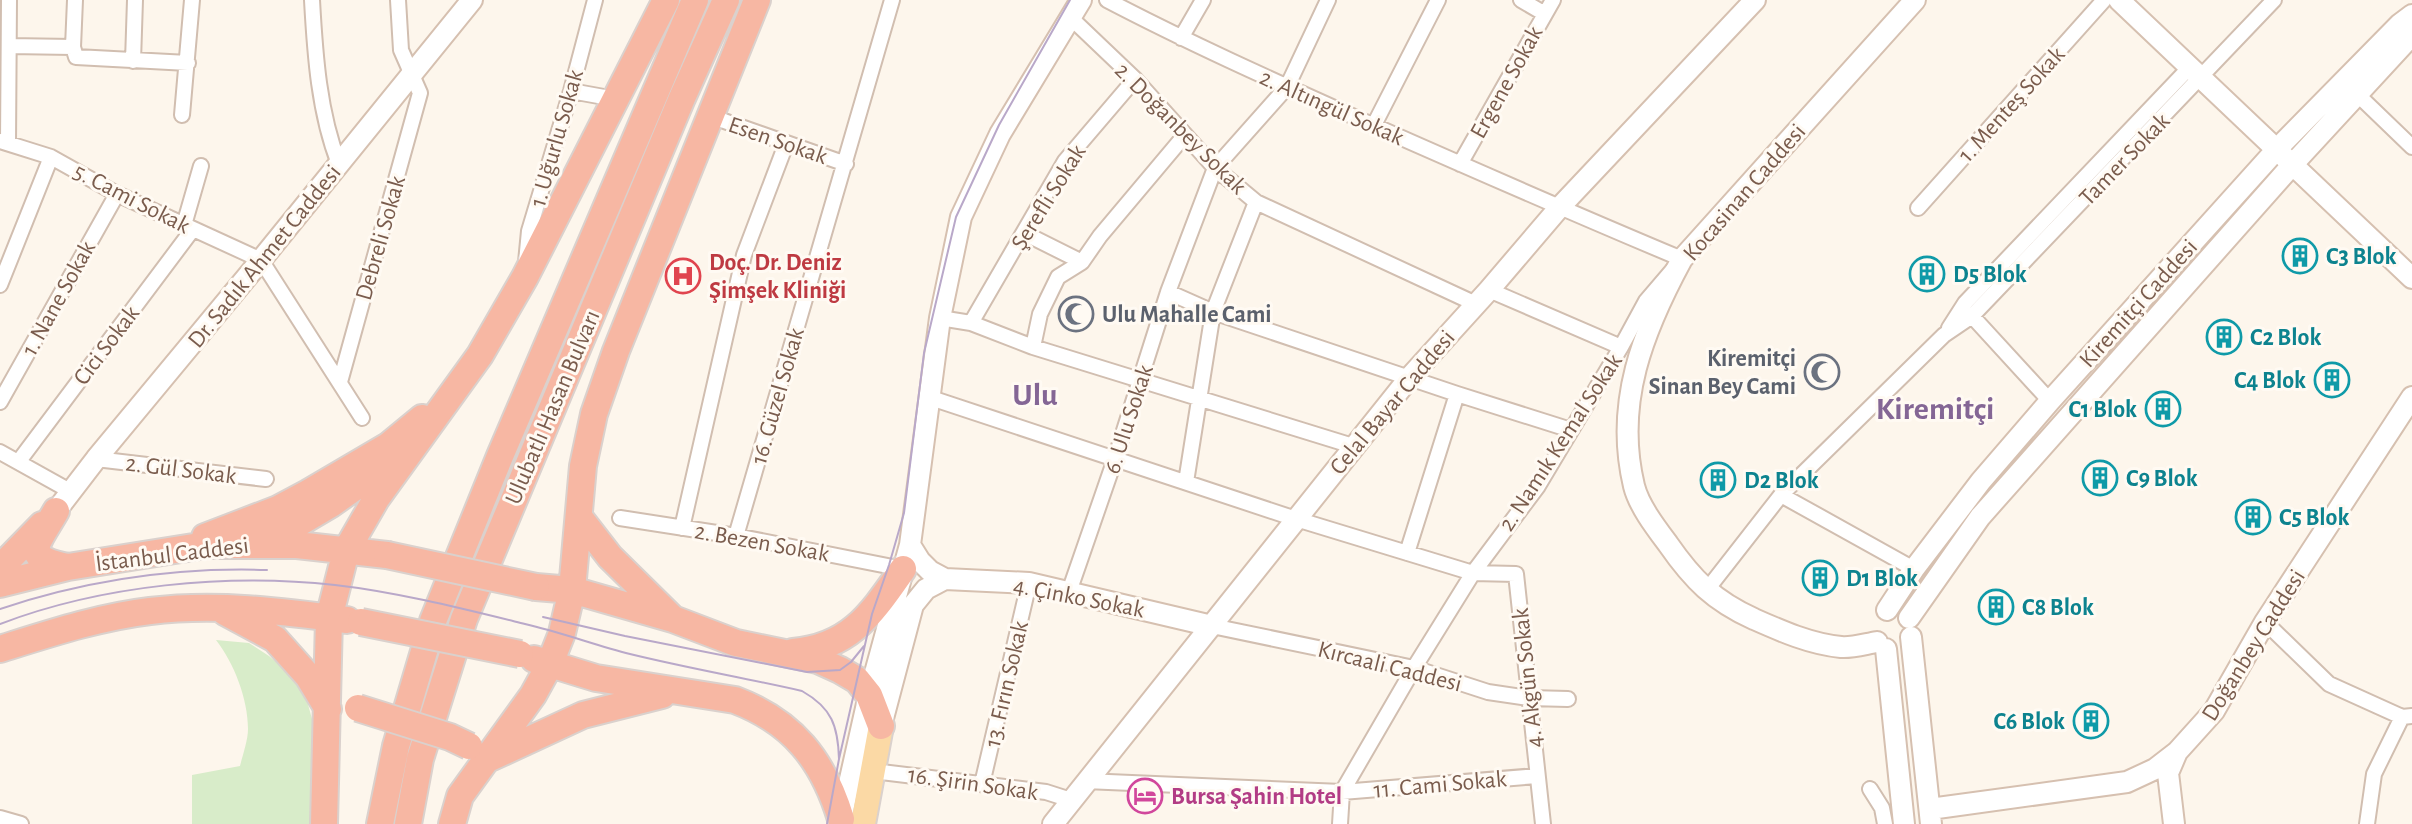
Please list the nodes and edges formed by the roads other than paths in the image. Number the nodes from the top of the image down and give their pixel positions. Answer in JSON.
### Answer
{"nodes":[{"id":1,"x":9,"y":0,"type":"edge"},
{"id":2,"x":75,"y":0,"type":"edge"},
{"id":3,"x":135,"y":0,"type":"edge"},
{"id":4,"x":192,"y":0,"type":"edge"},
{"id":5,"x":312,"y":0,"type":"edge"},
{"id":6,"x":398,"y":0,"type":"edge"},
{"id":7,"x":472,"y":0,"type":"edge"},
{"id":8,"x":595,"y":0,"type":"edge"},
{"id":9,"x":666,"y":0,"type":"edge"},
{"id":10,"x":695,"y":0,"type":"edge"},
{"id":11,"x":726,"y":0,"type":"edge"},
{"id":12,"x":757,"y":0,"type":"edge"},
{"id":13,"x":892,"y":0,"type":"edge"},
{"id":14,"x":1107,"y":0,"type":"edge"},
{"id":15,"x":1203,"y":0,"type":"edge"},
{"id":16,"x":1328,"y":0,"type":"edge"},
{"id":17,"x":1438,"y":0,"type":"edge"},
{"id":18,"x":1521,"y":0,"type":"edge"},
{"id":19,"x":1553,"y":0,"type":"edge"},
{"id":20,"x":1755,"y":0,"type":"edge"},
{"id":21,"x":1915,"y":0,"type":"edge"},
{"id":22,"x":2117,"y":0,"type":"edge"},
{"id":23,"x":2274,"y":0,"type":"edge"},
{"id":24,"x":1076,"y":9,"type":"edge"},
{"id":25,"x":1545,"y":14,"type":"junction"},
{"id":26,"x":2412,"y":15,"type":"edge"},
{"id":27,"x":2412,"y":35,"type":"edge"},
{"id":28,"x":1181,"y":38,"type":"junction"},
{"id":29,"x":9,"y":46,"type":"junction"},
{"id":30,"x":73,"y":47,"type":"junction"},
{"id":31,"x":133,"y":61,"type":"junction"},
{"id":32,"x":188,"y":63,"type":"junction"},
{"id":33,"x":2196,"y":72,"type":"junction"},
{"id":34,"x":1135,"y":79,"type":"junction"},
{"id":35,"x":416,"y":84,"type":"junction"},
{"id":36,"x":1287,"y":87,"type":"junction"},
{"id":37,"x":571,"y":91,"type":"junction"},
{"id":38,"x":2357,"y":94,"type":"junction"},
{"id":39,"x":615,"y":99,"type":"junction"},
{"id":40,"x":182,"y":115,"type":"dead end"},
{"id":41,"x":710,"y":116,"type":"junction"},
{"id":42,"x":1374,"y":125,"type":"junction"},
{"id":43,"x":1185,"y":135,"type":"junction"},
{"id":44,"x":4,"y":142,"type":"edge"},
{"id":45,"x":786,"y":144,"type":"junction"},
{"id":46,"x":2412,"y":147,"type":"edge"},
{"id":47,"x":2277,"y":149,"type":"junction"},
{"id":48,"x":51,"y":157,"type":"junction"},
{"id":49,"x":339,"y":164,"type":"junction"},
{"id":50,"x":846,"y":164,"type":"junction"},
{"id":51,"x":1460,"y":164,"type":"junction"},
{"id":52,"x":2293,"y":164,"type":"junction"},
{"id":53,"x":201,"y":166,"type":"dead end"},
{"id":54,"x":1215,"y":168,"type":"junction"},
{"id":55,"x":117,"y":194,"type":"junction"},
{"id":56,"x":1256,"y":202,"type":"junction"},
{"id":57,"x":1559,"y":208,"type":"junction"},
{"id":58,"x":1918,"y":208,"type":"dead end"},
{"id":59,"x":189,"y":227,"type":"junction"},
{"id":60,"x":1024,"y":233,"type":"junction"},
{"id":61,"x":1682,"y":259,"type":"junction"},
{"id":62,"x":261,"y":260,"type":"junction"},
{"id":63,"x":1082,"y":262,"type":"junction"},
{"id":64,"x":525,"y":277,"type":"junction"},
{"id":65,"x":2412,"y":278,"type":"edge"},
{"id":66,"x":0,"y":285,"type":"edge"},
{"id":67,"x":1168,"y":292,"type":"junction"},
{"id":68,"x":1482,"y":297,"type":"junction"},
{"id":69,"x":1213,"y":312,"type":"junction"},
{"id":70,"x":1972,"y":316,"type":"junction"},
{"id":71,"x":940,"y":318,"type":"junction"},
{"id":72,"x":971,"y":323,"type":"junction"},
{"id":73,"x":1944,"y":335,"type":"junction"},
{"id":74,"x":1033,"y":347,"type":"junction"},
{"id":75,"x":1621,"y":347,"type":"junction"},
{"id":76,"x":1410,"y":377,"type":"junction"},
{"id":77,"x":1140,"y":380,"type":"junction"},
{"id":78,"x":340,"y":382,"type":"junction"},
{"id":79,"x":455,"y":390,"type":"junction"},
{"id":80,"x":1457,"y":394,"type":"junction"},
{"id":81,"x":2412,"y":397,"type":"edge"},
{"id":82,"x":931,"y":398,"type":"junction"},
{"id":83,"x":1199,"y":399,"type":"junction"},
{"id":84,"x":2050,"y":401,"type":"junction"},
{"id":85,"x":0,"y":402,"type":"edge"},
{"id":86,"x":362,"y":418,"type":"dead end"},
{"id":87,"x":1571,"y":430,"type":"junction"},
{"id":88,"x":1353,"y":446,"type":"junction"},
{"id":89,"x":411,"y":449,"type":"junction"},
{"id":90,"x":0,"y":452,"type":"edge"},
{"id":91,"x":96,"y":459,"type":"junction"},
{"id":92,"x":1115,"y":459,"type":"junction"},
{"id":93,"x":19,"y":461,"type":"junction"},
{"id":94,"x":266,"y":479,"type":"dead end"},
{"id":95,"x":1186,"y":482,"type":"junction"},
{"id":96,"x":1781,"y":495,"type":"junction"},
{"id":97,"x":63,"y":501,"type":"junction"},
{"id":98,"x":579,"y":517,"type":"junction"},
{"id":99,"x":620,"y":518,"type":"dead end"},
{"id":100,"x":1296,"y":519,"type":"junction"},
{"id":101,"x":682,"y":528,"type":"junction"},
{"id":102,"x":736,"y":536,"type":"junction"},
{"id":103,"x":243,"y":543,"type":"junction"},
{"id":104,"x":177,"y":548,"type":"junction"},
{"id":105,"x":346,"y":551,"type":"junction"},
{"id":106,"x":1407,"y":553,"type":"junction"},
{"id":107,"x":906,"y":557,"type":"junction"},
{"id":108,"x":68,"y":567,"type":"junction"},
{"id":109,"x":0,"y":568,"type":"edge"},
{"id":110,"x":1914,"y":569,"type":"junction"},
{"id":111,"x":1473,"y":573,"type":"junction"},
{"id":112,"x":945,"y":579,"type":"junction"},
{"id":113,"x":1029,"y":583,"type":"junction"},
{"id":114,"x":0,"y":584,"type":"edge"},
{"id":115,"x":572,"y":590,"type":"junction"},
{"id":116,"x":1706,"y":591,"type":"junction"},
{"id":117,"x":1069,"y":592,"type":"junction"},
{"id":118,"x":215,"y":606,"type":"junction"},
{"id":119,"x":1887,"y":610,"type":"junction"},
{"id":120,"x":329,"y":618,"type":"junction"},
{"id":121,"x":673,"y":619,"type":"junction"},
{"id":122,"x":2265,"y":622,"type":"junction"},
{"id":123,"x":1212,"y":626,"type":"junction"},
{"id":124,"x":1910,"y":628,"type":"junction"},
{"id":125,"x":1882,"y":645,"type":"junction"},
{"id":126,"x":0,"y":649,"type":"edge"},
{"id":127,"x":781,"y":651,"type":"junction"},
{"id":128,"x":549,"y":666,"type":"junction"},
{"id":129,"x":1414,"y":668,"type":"junction"},
{"id":130,"x":680,"y":691,"type":"junction"},
{"id":131,"x":869,"y":695,"type":"junction"},
{"id":132,"x":1529,"y":698,"type":"junction"},
{"id":133,"x":1568,"y":699,"type":"dead end"},
{"id":134,"x":328,"y":709,"type":"junction"},
{"id":135,"x":2407,"y":717,"type":"edge"},
{"id":136,"x":881,"y":726,"type":"junction"},
{"id":137,"x":2177,"y":752,"type":"junction"},
{"id":138,"x":476,"y":754,"type":"junction"},
{"id":139,"x":2155,"y":769,"type":"junction"},
{"id":140,"x":873,"y":771,"type":"junction"},
{"id":141,"x":1537,"y":776,"type":"junction"},
{"id":142,"x":1085,"y":781,"type":"junction"},
{"id":143,"x":982,"y":784,"type":"junction"},
{"id":144,"x":1870,"y":789,"type":"dead end"},
{"id":145,"x":1342,"y":792,"type":"junction"},
{"id":146,"x":1071,"y":800,"type":"junction"},
{"id":147,"x":1930,"y":816,"type":"edge"},
{"id":148,"x":0,"y":818,"type":"edge"},
{"id":149,"x":848,"y":822,"type":"edge"},
{"id":150,"x":21,"y":824,"type":"edge"},
{"id":151,"x":324,"y":824,"type":"edge"},
{"id":152,"x":380,"y":824,"type":"edge"},
{"id":153,"x":408,"y":824,"type":"edge"},
{"id":154,"x":452,"y":824,"type":"edge"},
{"id":155,"x":1053,"y":824,"type":"edge"},
{"id":156,"x":1340,"y":824,"type":"edge"},
{"id":157,"x":1543,"y":824,"type":"edge"},
{"id":158,"x":1885,"y":824,"type":"edge"},
{"id":159,"x":1904,"y":824,"type":"edge"},
{"id":160,"x":2164,"y":824,"type":"edge"},
{"id":161,"x":2174,"y":824,"type":"edge"},
{"id":162,"x":2367,"y":824,"type":"edge"}],
"edges":[{"from":1,"to":29,"type":"street"},
{"from":2,"to":30,"type":"street"},
{"from":3,"to":31,"type":"street"},
{"from":4,"to":32,"type":"street"},
{"from":5,"to":49,"type":"street"},
{"from":6,"to":35,"type":"street"},
{"from":7,"to":35,"type":"street","name":"Dr. Sadık Ahmet Caddesi"},
{"from":8,"to":37,"type":"street","name":"1. Uğurlu Sokak"},
{"from":9,"to":39,"type":"highway"},
{"from":10,"to":152,"type":"highway","name":"Ulubatlı Hasan Bulvarı"},
{"from":11,"to":153,"type":"highway","name":"Ulubatlı Hasan Bulvarı"},
{"from":12,"to":41,"type":"highway"},
{"from":13,"to":50,"type":"street","name":"16. Güzel Sokak"},
{"from":14,"to":28,"type":"street","name":"2. Altıngül Sokak"},
{"from":15,"to":28,"type":"street"},
{"from":16,"to":36,"type":"street","name":"6. Ulu Sokak"},
{"from":17,"to":42,"type":"street"},
{"from":18,"to":25,"type":"street"},
{"from":19,"to":25,"type":"street","name":"Ergene Sokak"},
{"from":20,"to":57,"type":"street","name":"Celal Bayar Caddesi"},
{"from":21,"to":61,"type":"street","name":"Kocasinan Caddesi"},
{"from":22,"to":33,"type":"street"},
{"from":22,"to":58,"type":"street","name":"1. Menteş Sokak"},
{"from":23,"to":33,"type":"street","name":"Tamer Sokak"},
{"from":24,"to":34,"type":"street","name":"2. Doğanbey Sokak"},
{"from":24,"to":71,"type":"street"},
{"from":25,"to":51,"type":"street","name":"Ergene Sokak"},
{"from":26,"to":47,"type":"street","name":"Kiremitçi Caddesi"},
{"from":27,"to":38,"type":"street","name":"Kiremitçi Caddesi"},
{"from":28,"to":36,"type":"street","name":"2. Altıngül Sokak"},
{"from":29,"to":30,"type":"street"},
{"from":29,"to":44,"type":"street"},
{"from":30,"to":31,"type":"street"},
{"from":31,"to":32,"type":"street"},
{"from":32,"to":40,"type":"street"},
{"from":33,"to":47,"type":"street"},
{"from":33,"to":70,"type":"street","name":"Tamer Sokak"},
{"from":33,"to":73,"type":"street","name":"Tamer Sokak"},
{"from":34,"to":43,"type":"street","name":"2. Doğanbey Sokak"},
{"from":34,"to":60,"type":"street","name":"Şerefli Sokak"},
{"from":35,"to":49,"type":"street","name":"Dr. Sadık Ahmet Caddesi"},
{"from":35,"to":78,"type":"street","name":"Debreli Sokak"},
{"from":36,"to":42,"type":"street","name":"2. Altıngül Sokak"},
{"from":36,"to":54,"type":"street","name":"6. Ulu Sokak"},
{"from":37,"to":39,"type":"street"},
{"from":37,"to":64,"type":"street","name":"1. Uğurlu Sokak"},
{"from":38,"to":46,"type":"street"},
{"from":38,"to":52,"type":"street","name":"Kiremitçi Caddesi"},
{"from":39,"to":64,"type":"highway"},
{"from":41,"to":45,"type":"street","name":"Esen Sokak"},
{"from":41,"to":98,"type":"highway"},
{"from":42,"to":51,"type":"street","name":"2. Altıngül Sokak"},
{"from":43,"to":54,"type":"street","name":"2. Doğanbey Sokak"},
{"from":43,"to":63,"type":"street"},
{"from":44,"to":48,"type":"street","name":"5. Cami Sokak"},
{"from":45,"to":50,"type":"street","name":"Esen Sokak"},
{"from":45,"to":101,"type":"street"},
{"from":47,"to":52,"type":"street"},
{"from":47,"to":84,"type":"street","name":"Kiremitçi Caddesi"},
{"from":48,"to":55,"type":"street","name":"5. Cami Sokak"},
{"from":48,"to":66,"type":"street"},
{"from":49,"to":62,"type":"street","name":"Dr. Sadık Ahmet Caddesi"},
{"from":50,"to":102,"type":"street","name":"16. Güzel Sokak"},
{"from":51,"to":57,"type":"street","name":"2. Altıngül Sokak"},
{"from":52,"to":65,"type":"street"},
{"from":52,"to":124,"type":"street","name":"Kiremitçi Caddesi"},
{"from":53,"to":59,"type":"street","name":"Cici Sokak"},
{"from":54,"to":56,"type":"street","name":"2. Doğanbey Sokak"},
{"from":54,"to":67,"type":"street","name":"6. Ulu Sokak"},
{"from":55,"to":59,"type":"street","name":"5. Cami Sokak"},
{"from":55,"to":85,"type":"street","name":"1. Nane Sokak"},
{"from":56,"to":68,"type":"street","name":"2. Doğanbey Sokak"},
{"from":56,"to":69,"type":"street"},
{"from":57,"to":61,"type":"street","name":"2. Altıngül Sokak"},
{"from":57,"to":68,"type":"street","name":"Celal Bayar Caddesi"},
{"from":59,"to":62,"type":"street","name":"5. Cami Sokak"},
{"from":59,"to":93,"type":"street","name":"Cici Sokak"},
{"from":60,"to":63,"type":"street"},
{"from":60,"to":72,"type":"street","name":"Şerefli Sokak"},
{"from":61,"to":75,"type":"street","name":"2. Namık Kemal Sokak"},
{"from":61,"to":116,"type":"street","name":"Kocasinan Caddesi"},
{"from":62,"to":78,"type":"street"},
{"from":62,"to":91,"type":"street","name":"Dr. Sadık Ahmet Caddesi"},
{"from":63,"to":74,"type":"street"},
{"from":64,"to":79,"type":"highway"},
{"from":67,"to":69,"type":"street"},
{"from":67,"to":77,"type":"street","name":"6. Ulu Sokak"},
{"from":68,"to":75,"type":"street","name":"2. Doğanbey Sokak"},
{"from":68,"to":76,"type":"street","name":"Celal Bayar Caddesi"},
{"from":69,"to":76,"type":"street"},
{"from":69,"to":83,"type":"street"},
{"from":70,"to":73,"type":"street","name":"Tamer Sokak"},
{"from":70,"to":84,"type":"street"},
{"from":71,"to":72,"type":"street"},
{"from":71,"to":82,"type":"street"},
{"from":72,"to":74,"type":"street"},
{"from":73,"to":96,"type":"street"},
{"from":74,"to":77,"type":"street"},
{"from":75,"to":87,"type":"street","name":"2. Namık Kemal Sokak"},
{"from":76,"to":80,"type":"street"},
{"from":76,"to":88,"type":"street","name":"Celal Bayar Caddesi"},
{"from":77,"to":83,"type":"street"},
{"from":77,"to":92,"type":"street","name":"6. Ulu Sokak"},
{"from":78,"to":86,"type":"street"},
{"from":79,"to":89,"type":"highway"},
{"from":79,"to":104,"type":"highway"},
{"from":80,"to":87,"type":"street"},
{"from":80,"to":106,"type":"street"},
{"from":81,"to":122,"type":"street","name":"Doğanbey Caddesi"},
{"from":82,"to":92,"type":"street"},
{"from":82,"to":107,"type":"street"},
{"from":83,"to":88,"type":"street"},
{"from":83,"to":95,"type":"street"},
{"from":84,"to":110,"type":"street","name":"Kiremitçi Caddesi"},
{"from":87,"to":111,"type":"street","name":"2. Namık Kemal Sokak"},
{"from":88,"to":100,"type":"street","name":"Celal Bayar Caddesi"},
{"from":89,"to":103,"type":"highway"},
{"from":89,"to":105,"type":"highway"},
{"from":90,"to":93,"type":"street"},
{"from":91,"to":94,"type":"street","name":"2. Gül Sokak"},
{"from":91,"to":97,"type":"street","name":"Dr. Sadık Ahmet Caddesi"},
{"from":92,"to":95,"type":"street"},
{"from":92,"to":117,"type":"street","name":"6. Ulu Sokak"},
{"from":93,"to":97,"type":"street"},
{"from":95,"to":100,"type":"street"},
{"from":96,"to":110,"type":"street"},
{"from":96,"to":116,"type":"street"},
{"from":97,"to":108,"type":"highway"},
{"from":97,"to":109,"type":"highway"},
{"from":98,"to":115,"type":"highway"},
{"from":98,"to":121,"type":"highway"},
{"from":99,"to":101,"type":"street","name":"2. Bezen Sokak"},
{"from":100,"to":106,"type":"street"},
{"from":100,"to":123,"type":"street","name":"Celal Bayar Caddesi"},
{"from":101,"to":102,"type":"street","name":"2. Bezen Sokak"},
{"from":102,"to":107,"type":"street","name":"2. Bezen Sokak"},
{"from":103,"to":104,"type":"highway","name":"İstanbul Caddesi"},
{"from":103,"to":105,"type":"highway","name":"İstanbul Caddesi"},
{"from":104,"to":108,"type":"highway","name":"İstanbul Caddesi"},
{"from":105,"to":115,"type":"highway","name":"İstanbul Caddesi","bridge":true},
{"from":105,"to":120,"type":"highway"},
{"from":106,"to":111,"type":"street"},
{"from":107,"to":112,"type":"street"},
{"from":107,"to":127,"type":"highway"},
{"from":107,"to":131,"type":"street"},
{"from":108,"to":114,"type":"highway","name":"İstanbul Caddesi"},
{"from":110,"to":119,"type":"street","name":"Kiremitçi Caddesi"},
{"from":111,"to":129,"type":"street","name":"2. Namık Kemal Sokak"},
{"from":111,"to":132,"type":"street","name":"4. Akgün Sokak"},
{"from":112,"to":113,"type":"street","name":"4. Çinko Sokak"},
{"from":112,"to":136,"type":"street"},
{"from":113,"to":117,"type":"street","name":"4. Çinko Sokak"},
{"from":113,"to":143,"type":"street","name":"13. Fırın Sokak"},
{"from":115,"to":121,"type":"highway","name":"İstanbul Caddesi"},
{"from":115,"to":128,"type":"highway"},
{"from":116,"to":125,"type":"street","name":"Kocasinan Caddesi"},
{"from":117,"to":123,"type":"street","name":"4. Çinko Sokak"},
{"from":118,"to":120,"type":"highway"},
{"from":118,"to":126,"type":"highway"},
{"from":118,"to":134,"type":"highway"},
{"from":119,"to":124,"type":"street"},
{"from":119,"to":125,"type":"street"},
{"from":120,"to":128,"type":"highway","bridge":true},
{"from":120,"to":134,"type":"highway"},
{"from":121,"to":127,"type":"highway","name":"İstanbul Caddesi"},
{"from":122,"to":135,"type":"street"},
{"from":122,"to":137,"type":"street","name":"Doğanbey Caddesi"},
{"from":123,"to":129,"type":"street","name":"Kırcaali Caddesi"},
{"from":123,"to":142,"type":"street","name":"Celal Bayar Caddesi"},
{"from":124,"to":125,"type":"street"},
{"from":124,"to":147,"type":"street"},
{"from":125,"to":159,"type":"street"},
{"from":127,"to":131,"type":"highway"},
{"from":128,"to":130,"type":"highway"},
{"from":128,"to":138,"type":"highway"},
{"from":129,"to":132,"type":"street","name":"Kırcaali Caddesi"},
{"from":129,"to":145,"type":"street","name":"2. Namık Kemal Sokak"},
{"from":130,"to":138,"type":"highway"},
{"from":130,"to":149,"type":"highway"},
{"from":131,"to":136,"type":"highway"},
{"from":131,"to":149,"type":"street"},
{"from":132,"to":133,"type":"street","name":"Kırcaali Caddesi"},
{"from":132,"to":141,"type":"street","name":"4. Akgün Sokak"},
{"from":134,"to":138,"type":"highway","bridge":true},
{"from":134,"to":151,"type":"highway"},
{"from":135,"to":162,"type":"street"},
{"from":136,"to":140,"type":"main road"},
{"from":137,"to":139,"type":"street","name":"Doğanbey Caddesi"},
{"from":137,"to":161,"type":"street"},
{"from":138,"to":154,"type":"highway"},
{"from":139,"to":147,"type":"street","name":"Doğanbey Caddesi"},
{"from":139,"to":160,"type":"street"},
{"from":140,"to":143,"type":"street","name":"16. Şirin Sokak"},
{"from":140,"to":149,"type":"main road"},
{"from":141,"to":145,"type":"street","name":"11. Cami Sokak"},
{"from":141,"to":157,"type":"street","name":"4. Akgün Sokak"},
{"from":142,"to":145,"type":"street","name":"11. Cami Sokak"},
{"from":142,"to":146,"type":"street","name":"Celal Bayar Caddesi"},
{"from":143,"to":146,"type":"street","name":"16. Şirin Sokak"},
{"from":144,"to":158,"type":"street"},
{"from":145,"to":156,"type":"street"},
{"from":146,"to":155,"type":"street","name":"Celal Bayar Caddesi"},
{"from":148,"to":150,"type":"street"}]}
